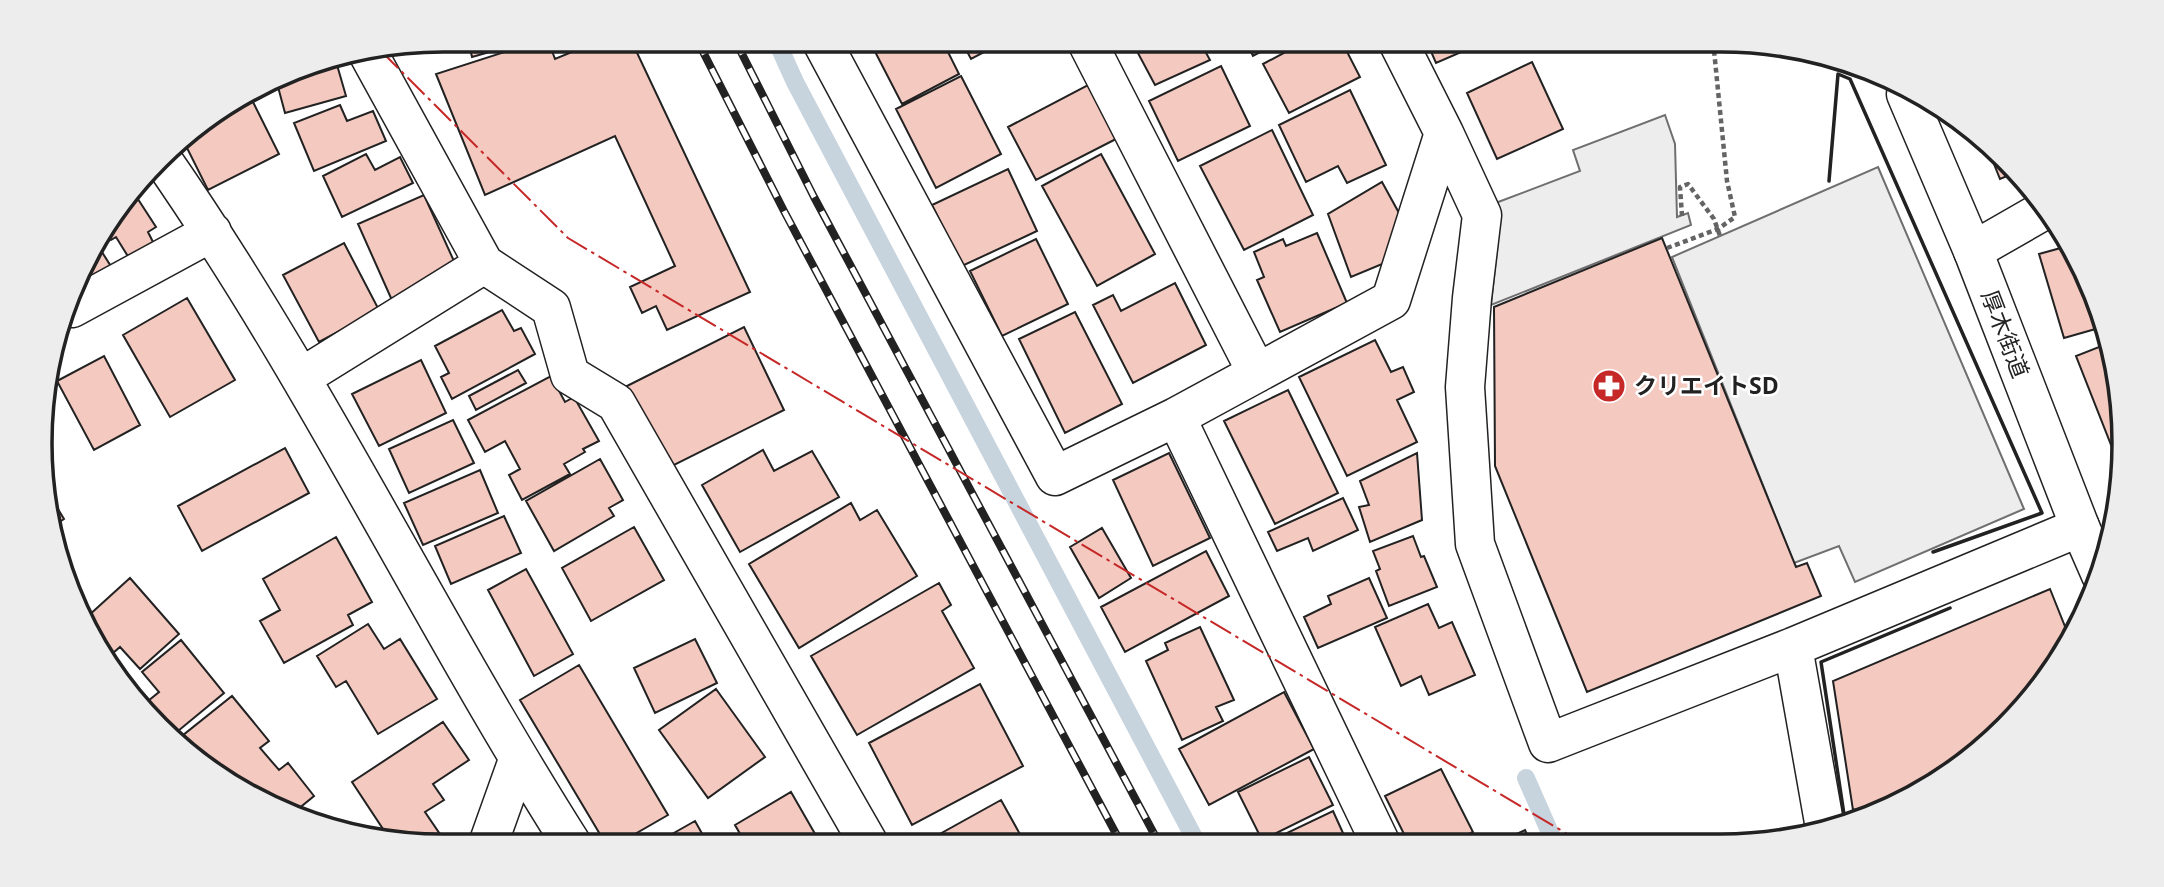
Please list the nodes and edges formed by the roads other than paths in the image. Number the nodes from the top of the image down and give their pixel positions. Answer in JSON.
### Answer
{"nodes":[{"id":1,"x":827,"y":52,"type":"edge"},
{"id":2,"x":1092,"y":52,"type":"edge"},
{"id":3,"x":1403,"y":52,"type":"edge"},
{"id":4,"x":371,"y":59,"type":"edge"},
{"id":5,"x":1909,"y":101,"type":"edge"},
{"id":6,"x":1444,"y":133,"type":"junction"},
{"id":7,"x":167,"y":167,"type":"edge"},
{"id":8,"x":2037,"y":214,"type":"edge"},
{"id":9,"x":212,"y":232,"type":"junction"},
{"id":10,"x":1973,"y":251,"type":"junction"},
{"id":11,"x":484,"y":264,"type":"junction"},
{"id":12,"x":78,"y":305,"type":"edge"},
{"id":13,"x":1257,"y":373,"type":"junction"},
{"id":14,"x":302,"y":377,"type":"junction"},
{"id":15,"x":1175,"y":417,"type":"junction"},
{"id":16,"x":2081,"y":527,"type":"junction"},
{"id":17,"x":2094,"y":558,"type":"edge"},
{"id":18,"x":1793,"y":647,"type":"junction"},
{"id":19,"x":518,"y":760,"type":"junction"},
{"id":20,"x":1824,"y":821,"type":"edge"},
{"id":21,"x":492,"y":834,"type":"edge"},
{"id":22,"x":565,"y":834,"type":"edge"},
{"id":23,"x":863,"y":834,"type":"edge"},
{"id":24,"x":1376,"y":834,"type":"edge"}],
"edges":[{"from":1,"to":15,"type":"street"},
{"from":2,"to":13,"type":"street"},
{"from":3,"to":6,"type":"street"},
{"from":4,"to":11,"type":"street"},
{"from":5,"to":10,"type":"street","name":"厚木街道"},
{"from":6,"to":13,"type":"street"},
{"from":6,"to":18,"type":"street"},
{"from":7,"to":9,"type":"street"},
{"from":8,"to":10,"type":"street"},
{"from":9,"to":12,"type":"street"},
{"from":9,"to":14,"type":"street"},
{"from":10,"to":16,"type":"street","name":"厚木街道"},
{"from":11,"to":14,"type":"street"},
{"from":11,"to":23,"type":"street"},
{"from":13,"to":15,"type":"street"},
{"from":14,"to":19,"type":"street"},
{"from":15,"to":24,"type":"street"},
{"from":16,"to":17,"type":"street","name":"厚木街道"},
{"from":16,"to":18,"type":"street"},
{"from":18,"to":20,"type":"street"},
{"from":19,"to":21,"type":"street"},
{"from":19,"to":22,"type":"street"}]}
